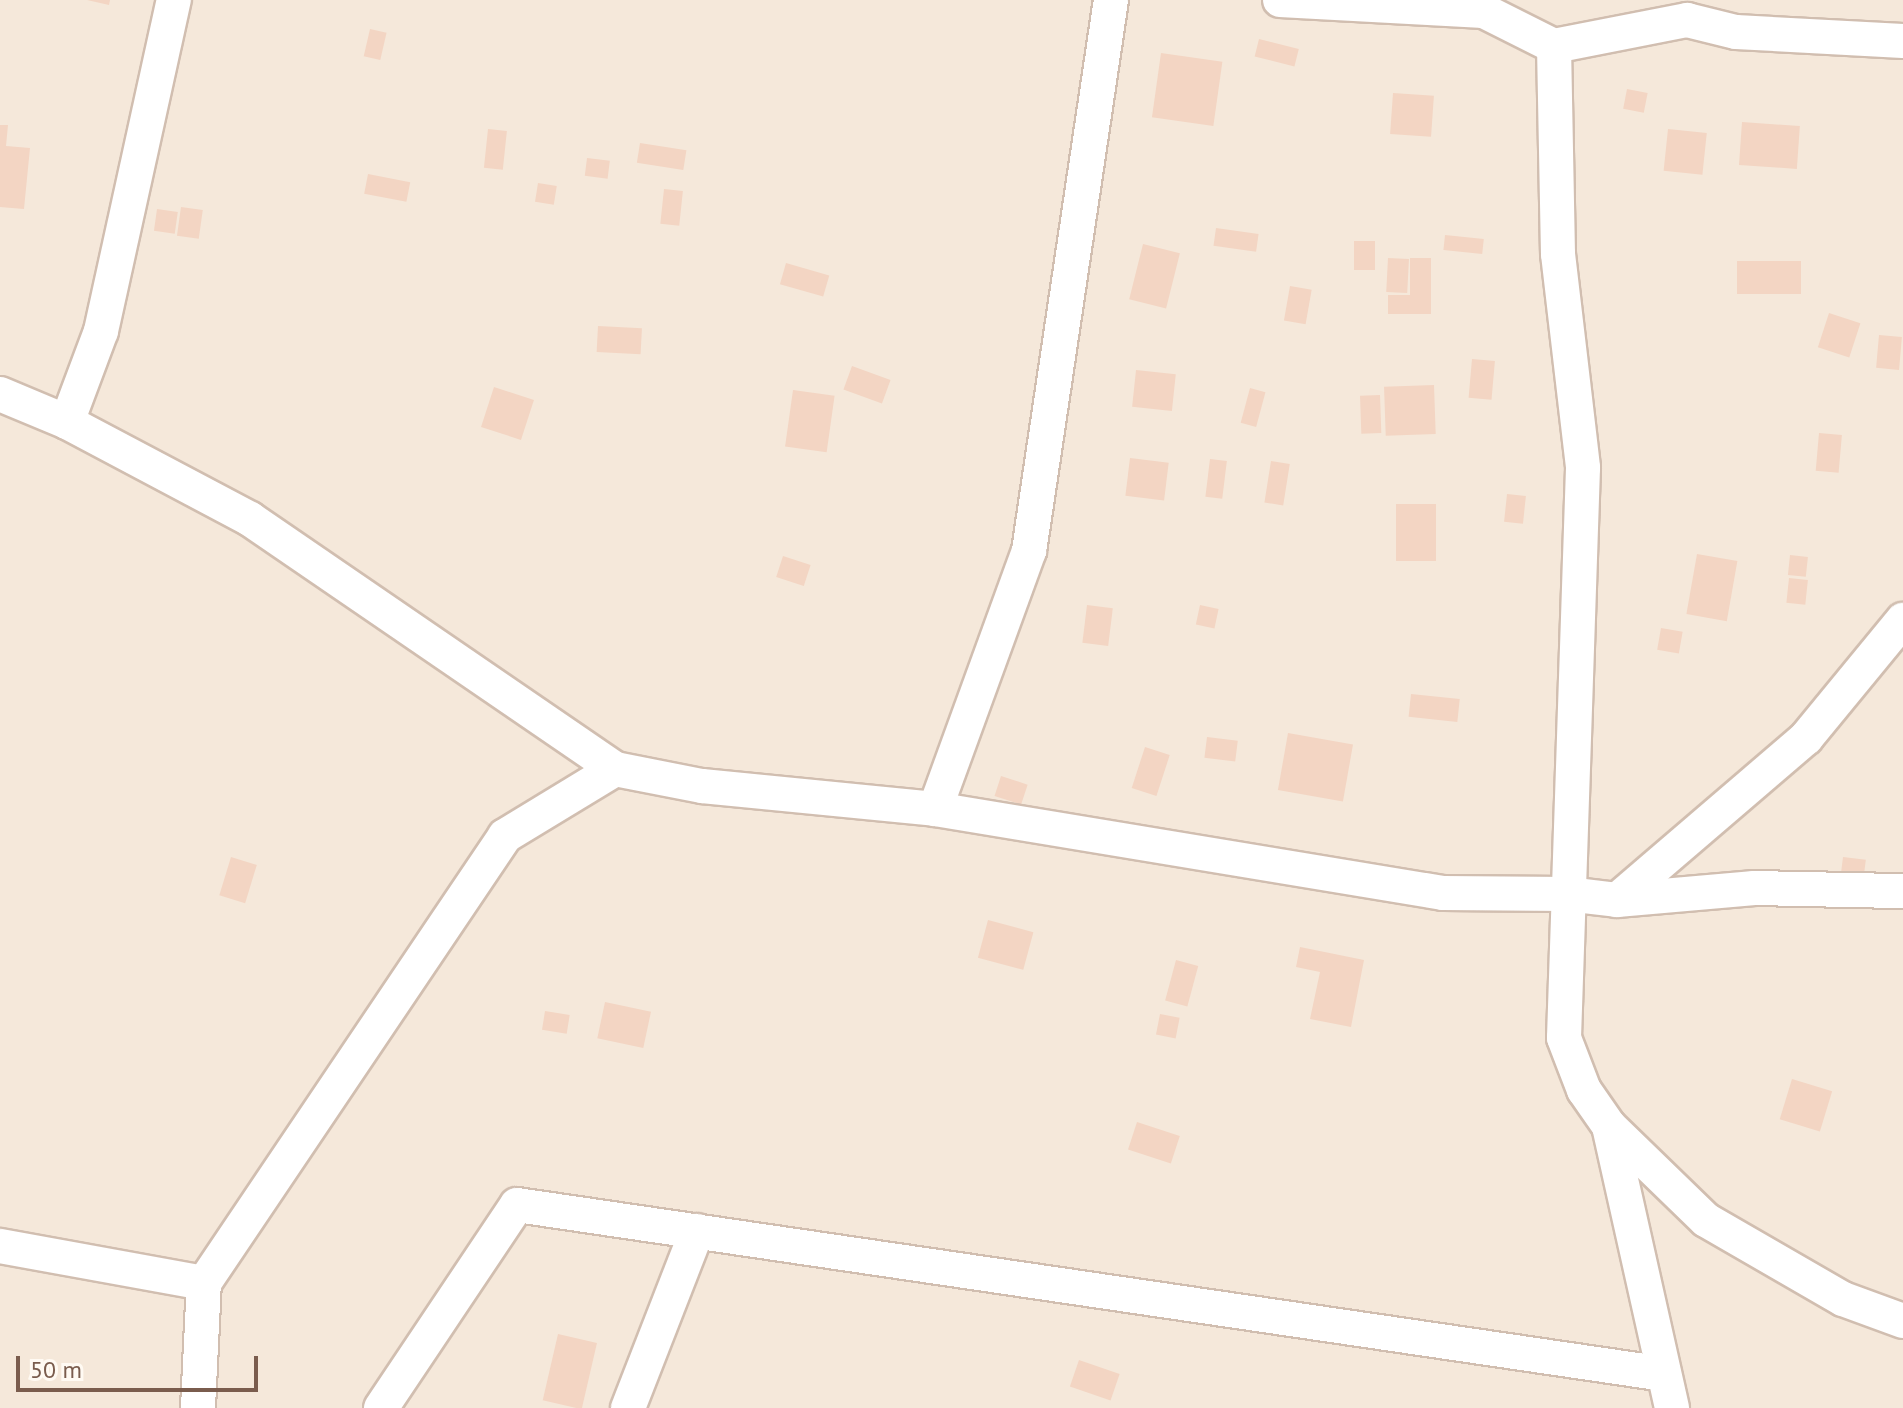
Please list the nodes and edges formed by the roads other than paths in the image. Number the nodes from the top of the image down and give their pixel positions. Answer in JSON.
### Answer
{"nodes":[{"id":1,"x":174,"y":0,"type":"edge"},
{"id":2,"x":1111,"y":0,"type":"edge"},
{"id":3,"x":1280,"y":0,"type":"edge"},
{"id":4,"x":1486,"y":6,"type":"edge"},
{"id":5,"x":1690,"y":10,"type":"edge"},
{"id":6,"x":1903,"y":41,"type":"edge"},
{"id":7,"x":1554,"y":46,"type":"junction"},
{"id":8,"x":0,"y":394,"type":"edge"},
{"id":9,"x":67,"y":422,"type":"junction"},
{"id":10,"x":1903,"y":620,"type":"edge"},
{"id":11,"x":615,"y":769,"type":"junction"},
{"id":12,"x":935,"y":809,"type":"junction"},
{"id":13,"x":1903,"y":891,"type":"edge"},
{"id":14,"x":1567,"y":894,"type":"junction"},
{"id":15,"x":1617,"y":900,"type":"junction"},
{"id":16,"x":1609,"y":1126,"type":"junction"},
{"id":17,"x":697,"y":1231,"type":"junction"},
{"id":18,"x":0,"y":1246,"type":"edge"},
{"id":19,"x":204,"y":1283,"type":"junction"},
{"id":20,"x":1903,"y":1321,"type":"edge"},
{"id":21,"x":1664,"y":1374,"type":"junction"},
{"id":22,"x":198,"y":1408,"type":"edge"},
{"id":23,"x":381,"y":1408,"type":"edge"},
{"id":24,"x":628,"y":1408,"type":"edge"},
{"id":25,"x":1672,"y":1408,"type":"edge"}],
"edges":[{"from":1,"to":9,"type":"street"},
{"from":2,"to":12,"type":"street"},
{"from":3,"to":4,"type":"street"},
{"from":4,"to":7,"type":"street"},
{"from":5,"to":6,"type":"street"},
{"from":5,"to":7,"type":"street"},
{"from":7,"to":14,"type":"street"},
{"from":8,"to":9,"type":"street"},
{"from":9,"to":11,"type":"street"},
{"from":10,"to":15,"type":"street"},
{"from":11,"to":12,"type":"street"},
{"from":11,"to":19,"type":"street"},
{"from":12,"to":14,"type":"street"},
{"from":13,"to":15,"type":"street"},
{"from":14,"to":15,"type":"street"},
{"from":14,"to":16,"type":"street"},
{"from":16,"to":20,"type":"street"},
{"from":16,"to":21,"type":"street"},
{"from":17,"to":21,"type":"street"},
{"from":17,"to":23,"type":"street"},
{"from":17,"to":24,"type":"street"},
{"from":18,"to":19,"type":"street"},
{"from":19,"to":22,"type":"street"},
{"from":21,"to":25,"type":"street"}]}
